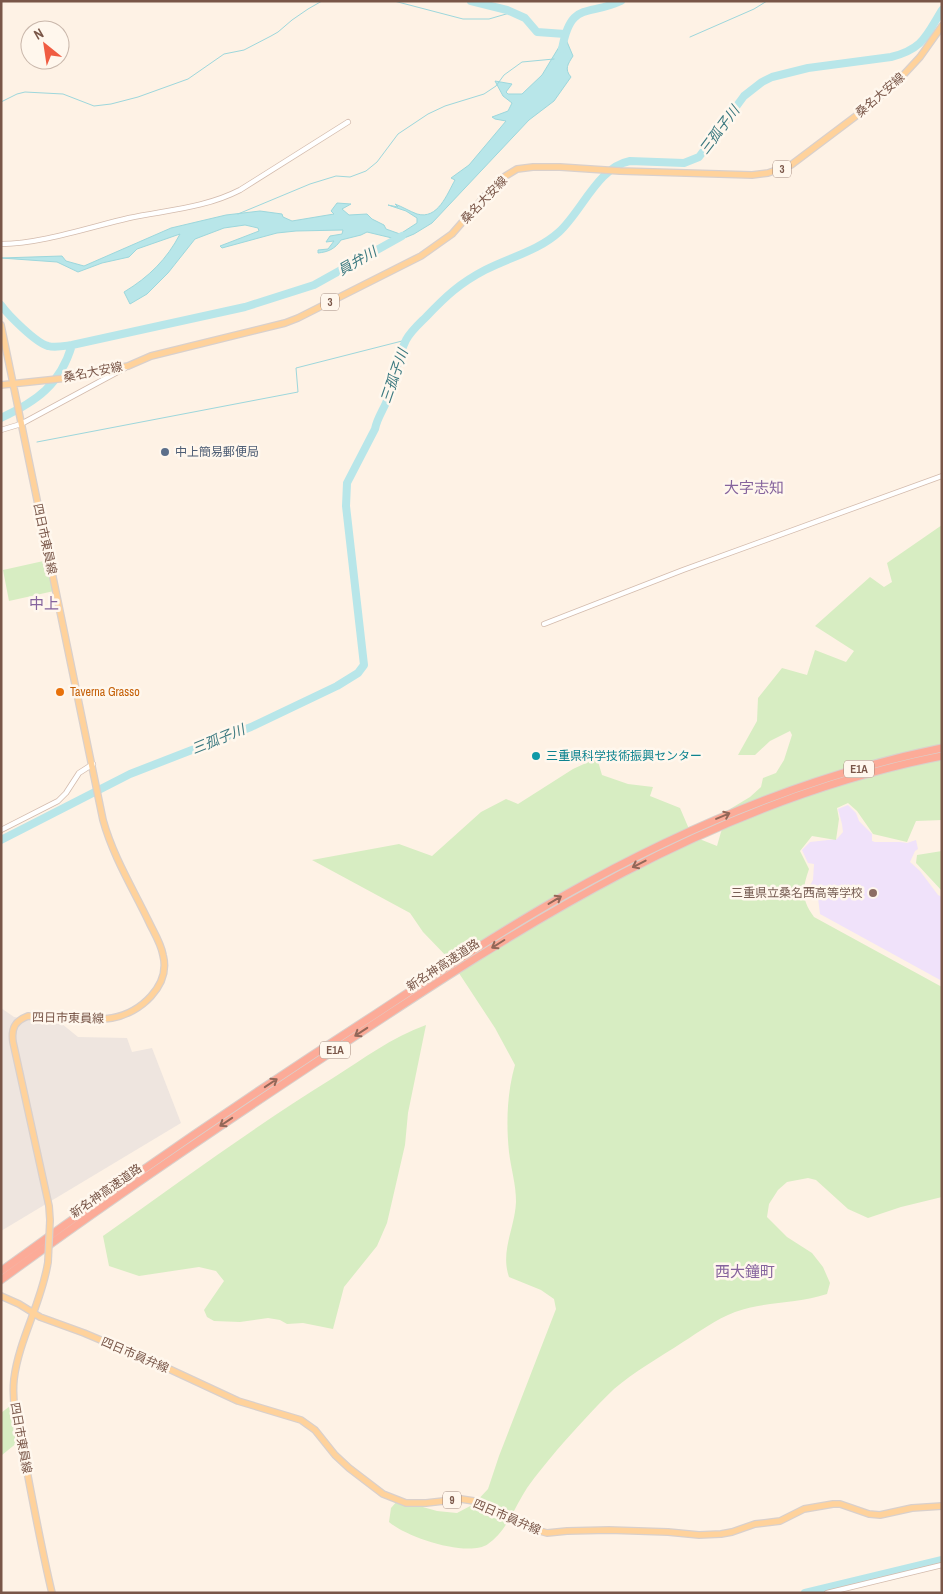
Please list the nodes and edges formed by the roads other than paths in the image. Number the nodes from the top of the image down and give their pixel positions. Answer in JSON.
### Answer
{"nodes":[{"id":1,"x":942,"y":26,"type":"edge"},
{"id":2,"x":348,"y":122,"type":"dead end"},
{"id":3,"x":1,"y":244,"type":"edge"},
{"id":4,"x":1,"y":325,"type":"edge"},
{"id":5,"x":129,"y":366,"type":"junction"},
{"id":6,"x":14,"y":384,"type":"junction"},
{"id":7,"x":1,"y":385,"type":"edge"},
{"id":8,"x":21,"y":424,"type":"junction"},
{"id":9,"x":1,"y":430,"type":"edge"},
{"id":10,"x":942,"y":476,"type":"edge"},
{"id":11,"x":544,"y":624,"type":"dead end"},
{"id":12,"x":942,"y":748,"type":"edge"},
{"id":13,"x":942,"y":756,"type":"edge"},
{"id":14,"x":93,"y":764,"type":"junction"},
{"id":15,"x":778,"y":798,"type":"junction"},
{"id":16,"x":1,"y":830,"type":"edge"},
{"id":17,"x":681,"y":839,"type":"junction"},
{"id":18,"x":1,"y":1271,"type":"edge"},
{"id":19,"x":1,"y":1280,"type":"edge"},
{"id":20,"x":2,"y":1296,"type":"edge"},
{"id":21,"x":34,"y":1313,"type":"junction"},
{"id":22,"x":942,"y":1506,"type":"edge"},
{"id":23,"x":942,"y":1565,"type":"edge"},
{"id":24,"x":52,"y":1593,"type":"edge"},
{"id":25,"x":827,"y":1593,"type":"edge"}],
"edges":[{"from":1,"to":5,"type":"main road","name":"桑名大安線","number":"3"},
{"from":2,"to":3,"type":"street"},
{"from":4,"to":6,"type":"main road","name":"四日市東員線"},
{"from":5,"to":6,"type":"main road","name":"桑名大安線","number":"3"},
{"from":5,"to":8,"type":"street"},
{"from":6,"to":7,"type":"main road","name":"桑名大安線","number":"3"},
{"from":6,"to":8,"type":"main road","name":"四日市東員線"},
{"from":8,"to":9,"type":"street"},
{"from":8,"to":14,"type":"main road","name":"四日市東員線"},
{"from":10,"to":11,"type":"street"},
{"from":12,"to":15,"type":"highway","name":"新名神高速道路","number":"E1A"},
{"from":13,"to":15,"type":"highway","name":"新名神高速道路","number":"E1A"},
{"from":14,"to":16,"type":"street"},
{"from":14,"to":21,"type":"main road","name":"四日市東員線","bridge":true},
{"from":15,"to":17,"type":"highway","name":"新名神高速道路","number":"E1A"},
{"from":18,"to":17,"type":"highway","name":"新名神高速道路","number":"E1A","one_way":true},
{"from":17,"to":19,"type":"highway","name":"新名神高速道路","number":"E1A","one_way":true},
{"from":20,"to":21,"type":"main road","name":"四日市員弁線","number":"9"},
{"from":21,"to":22,"type":"main road","name":"四日市員弁線","number":"9"},
{"from":21,"to":24,"type":"main road","name":"四日市東員線"},
{"from":23,"to":25,"type":"street"}]}
